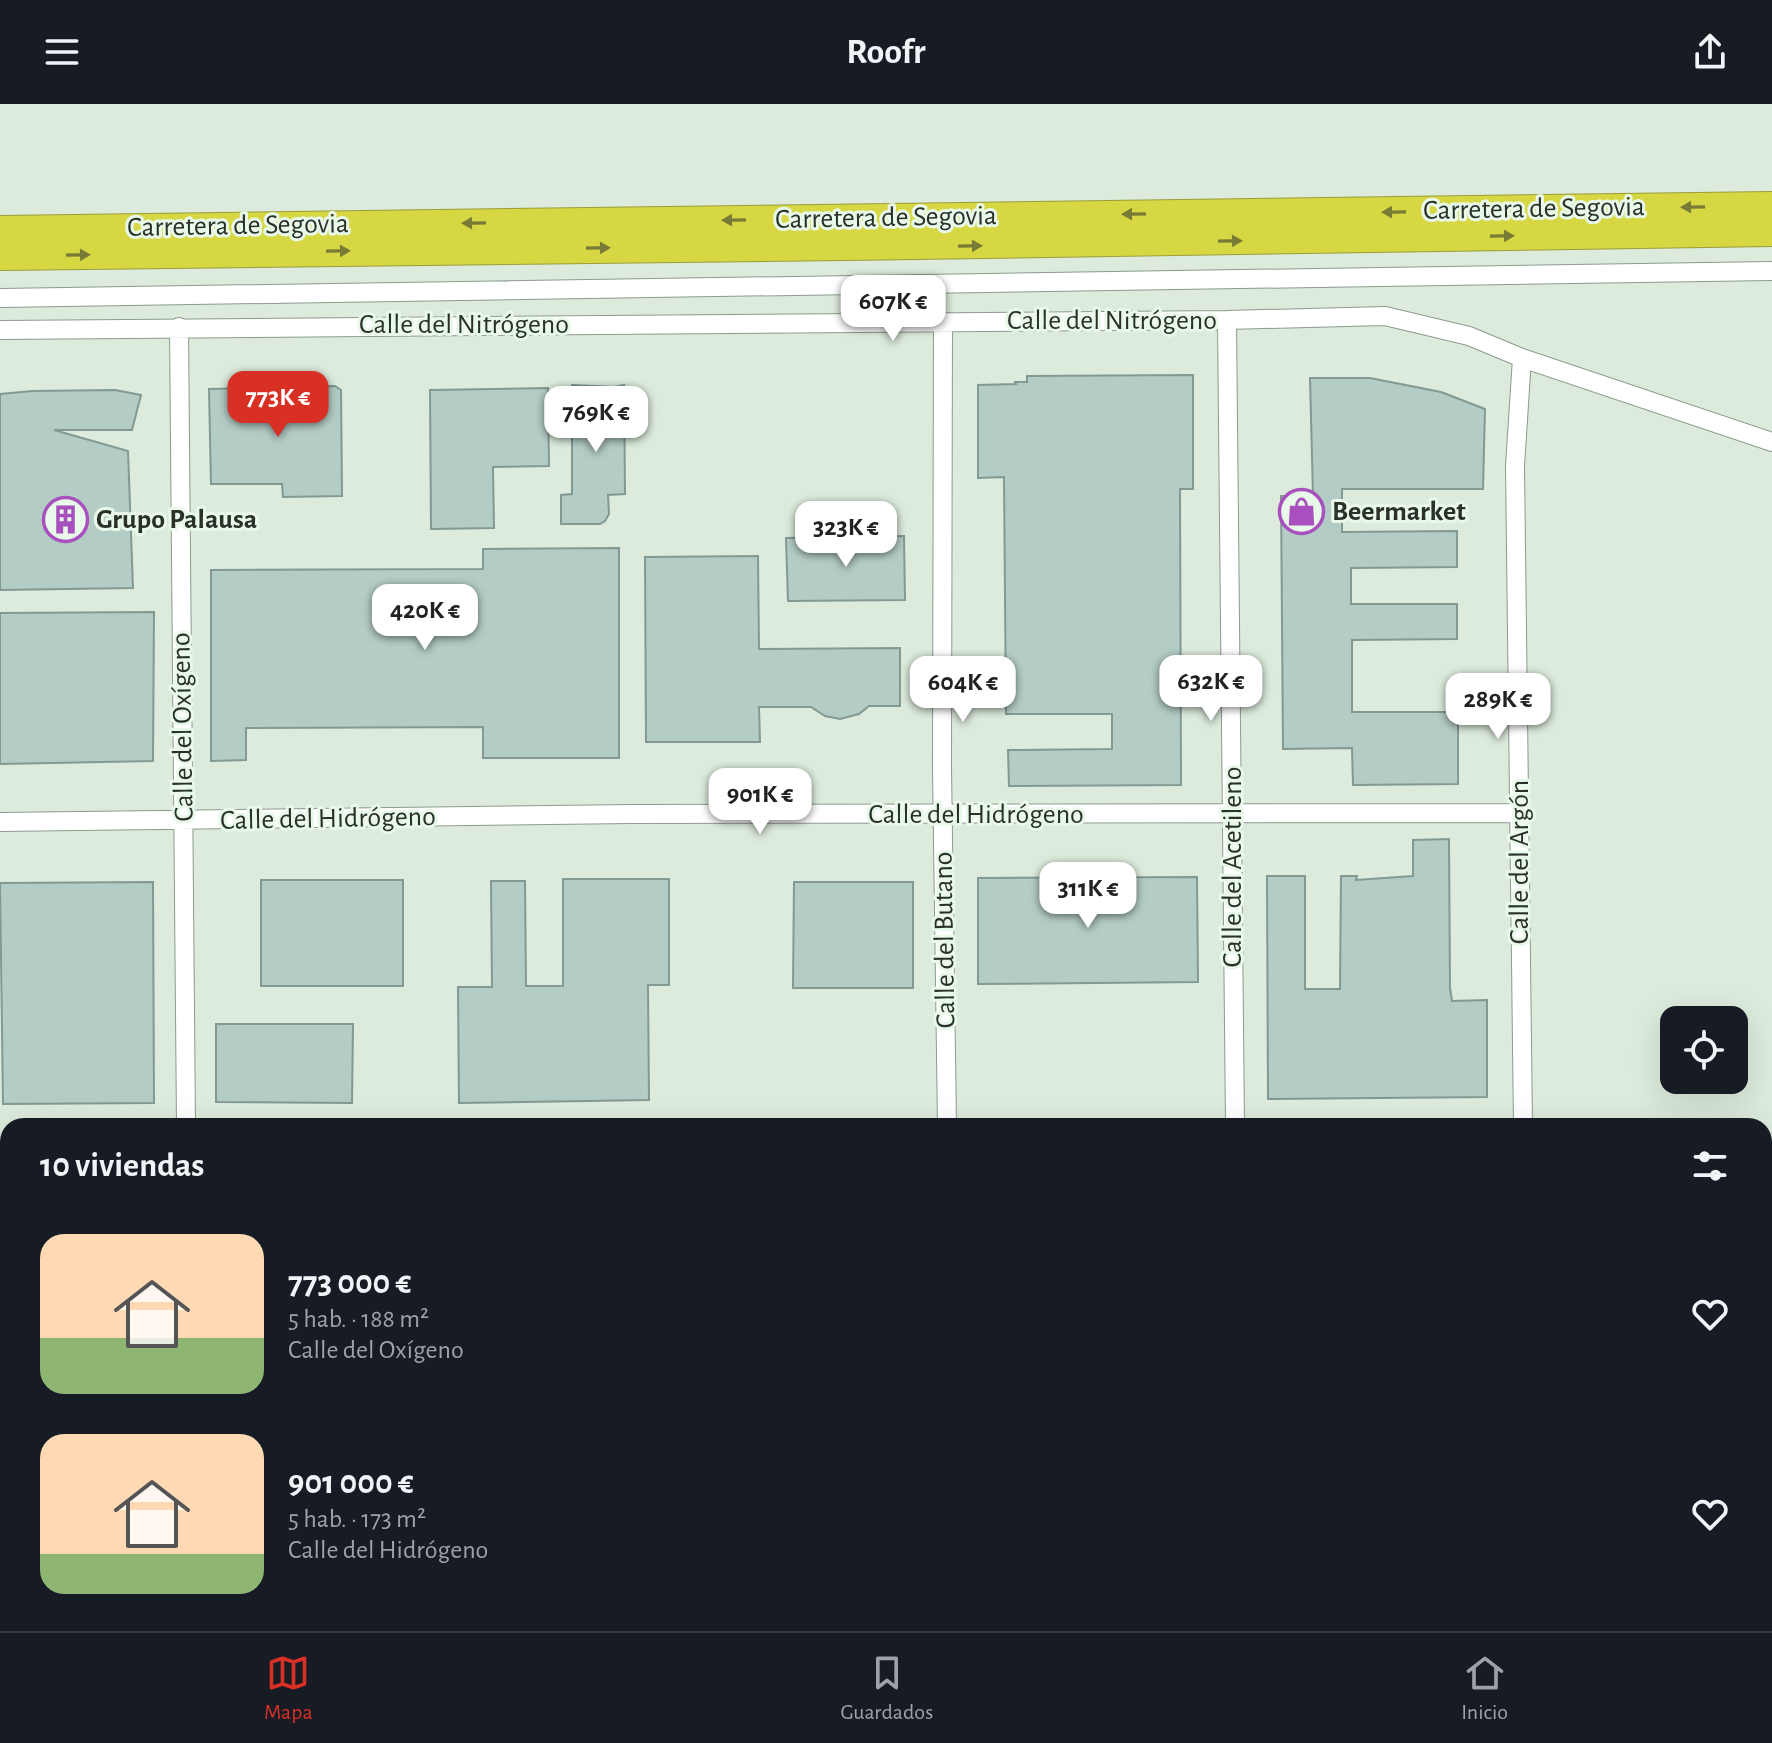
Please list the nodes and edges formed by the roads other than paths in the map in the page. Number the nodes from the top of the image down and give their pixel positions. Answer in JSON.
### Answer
{"nodes":[{"id":1,"x":1772,"y":206,"type":"edge"},
{"id":2,"x":0,"y":230,"type":"edge"},
{"id":3,"x":1772,"y":232,"type":"edge"},
{"id":4,"x":0,"y":257,"type":"edge"},
{"id":5,"x":1772,"y":271,"type":"edge"},
{"id":6,"x":0,"y":298,"type":"edge"},
{"id":7,"x":1227,"y":320,"type":"junction"},
{"id":8,"x":943,"y":321,"type":"junction"},
{"id":9,"x":179,"y":327,"type":"junction"},
{"id":10,"x":0,"y":330,"type":"edge"},
{"id":11,"x":1522,"y":358,"type":"junction"},
{"id":12,"x":1772,"y":442,"type":"edge"},
{"id":13,"x":1233,"y":812,"type":"junction"},
{"id":14,"x":1519,"y":813,"type":"junction"},
{"id":15,"x":943,"y":815,"type":"junction"},
{"id":16,"x":185,"y":821,"type":"junction"},
{"id":17,"x":0,"y":822,"type":"edge"},
{"id":18,"x":186,"y":1118,"type":"edge"},
{"id":19,"x":947,"y":1118,"type":"edge"},
{"id":20,"x":1235,"y":1118,"type":"edge"},
{"id":21,"x":1523,"y":1118,"type":"edge"}],
"edges":[{"from":1,"to":2,"type":"highway","name":"Carretera de Segovia","one_way":true},
{"from":4,"to":3,"type":"highway","name":"Carretera de Segovia","one_way":true},
{"from":5,"to":6,"type":"street"},
{"from":7,"to":8,"type":"street","name":"Calle del Nitrógeno"},
{"from":7,"to":11,"type":"street","name":"Calle del Nitrógeno"},
{"from":7,"to":13,"type":"street","name":"Calle del Acetileno"},
{"from":8,"to":9,"type":"street","name":"Calle del Nitrógeno"},
{"from":8,"to":15,"type":"street","name":"Calle del Butano"},
{"from":9,"to":10,"type":"street","name":"Calle del Nitrógeno"},
{"from":9,"to":16,"type":"street","name":"Calle del Oxígeno"},
{"from":11,"to":12,"type":"street","name":"Calle del Nitrógeno"},
{"from":11,"to":14,"type":"street","name":"Calle del Argón"},
{"from":13,"to":14,"type":"street","name":"Calle del Hidrógeno"},
{"from":13,"to":15,"type":"street","name":"Calle del Hidrógeno"},
{"from":13,"to":20,"type":"street","name":"Calle del Acetileno"},
{"from":14,"to":21,"type":"street","name":"Calle del Argón"},
{"from":15,"to":16,"type":"street","name":"Calle del Hidrógeno"},
{"from":15,"to":19,"type":"street","name":"Calle del Butano"},
{"from":16,"to":17,"type":"street","name":"Calle del Hidrógeno"},
{"from":16,"to":18,"type":"street","name":"Calle del Oxígeno"}]}
